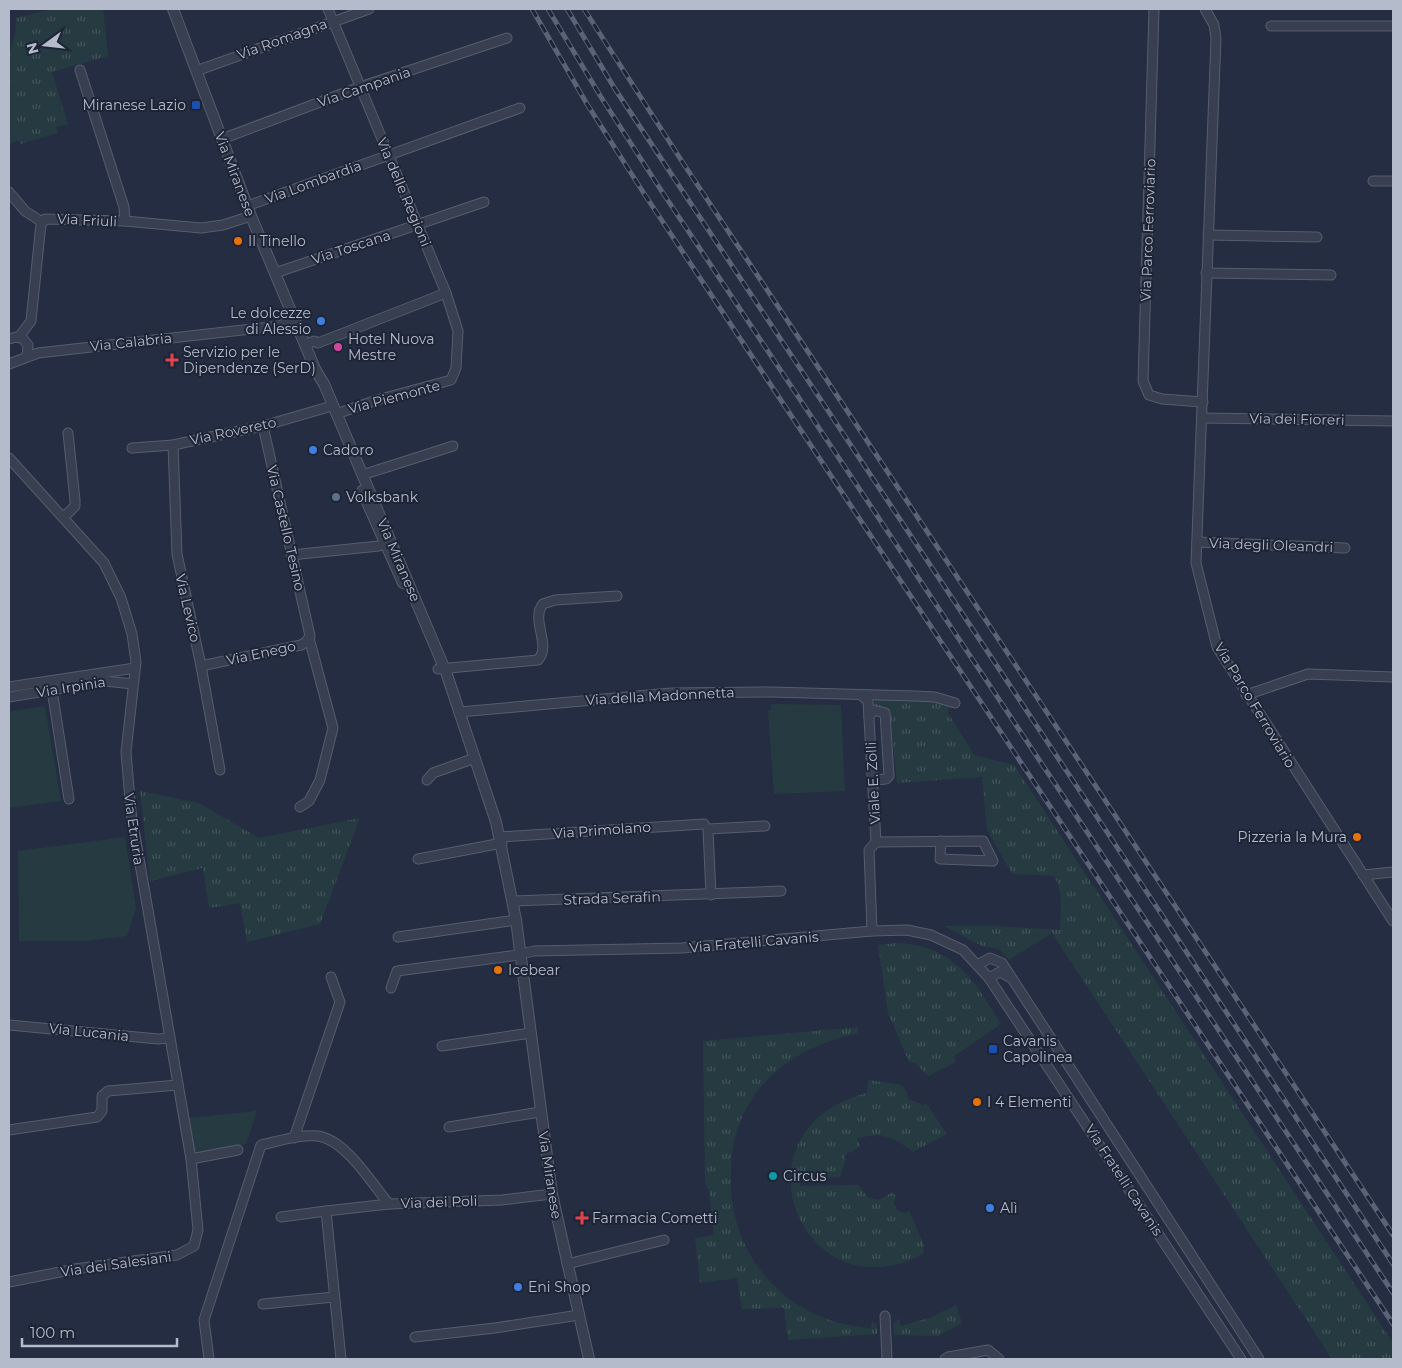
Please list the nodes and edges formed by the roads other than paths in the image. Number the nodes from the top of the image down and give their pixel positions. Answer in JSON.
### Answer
{"nodes":[{"id":1,"x":172,"y":9,"type":"edge"},
{"id":2,"x":328,"y":9,"type":"edge"},
{"id":3,"x":369,"y":9,"type":"edge"},
{"id":4,"x":1154,"y":9,"type":"edge"},
{"id":5,"x":1205,"y":9,"type":"edge"},
{"id":6,"x":333,"y":21,"type":"junction"},
{"id":7,"x":1271,"y":26,"type":"dead end"},
{"id":8,"x":1393,"y":26,"type":"edge"},
{"id":9,"x":507,"y":38,"type":"dead end"},
{"id":10,"x":80,"y":70,"type":"dead end"},
{"id":11,"x":196,"y":71,"type":"junction"},
{"id":12,"x":360,"y":87,"type":"junction"},
{"id":13,"x":520,"y":108,"type":"dead end"},
{"id":14,"x":222,"y":139,"type":"junction"},
{"id":15,"x":388,"y":155,"type":"junction"},
{"id":16,"x":1393,"y":180,"type":"edge"},
{"id":17,"x":1373,"y":181,"type":"dead end"},
{"id":18,"x":9,"y":192,"type":"edge"},
{"id":19,"x":484,"y":202,"type":"dead end"},
{"id":20,"x":249,"y":211,"type":"junction"},
{"id":21,"x":125,"y":221,"type":"junction"},
{"id":22,"x":42,"y":222,"type":"junction"},
{"id":23,"x":417,"y":225,"type":"junction"},
{"id":24,"x":1208,"y":235,"type":"junction"},
{"id":25,"x":1317,"y":237,"type":"dead end"},
{"id":26,"x":274,"y":273,"type":"junction"},
{"id":27,"x":1206,"y":273,"type":"junction"},
{"id":28,"x":1331,"y":275,"type":"dead end"},
{"id":29,"x":446,"y":293,"type":"junction"},
{"id":30,"x":294,"y":320,"type":"junction"},
{"id":31,"x":12,"y":337,"type":"edge"},
{"id":32,"x":305,"y":345,"type":"junction"},
{"id":33,"x":27,"y":356,"type":"junction"},
{"id":34,"x":11,"y":361,"type":"edge"},
{"id":35,"x":453,"y":379,"type":"joint"},
{"id":36,"x":1203,"y":402,"type":"junction"},
{"id":37,"x":331,"y":414,"type":"junction"},
{"id":38,"x":1202,"y":418,"type":"junction"},
{"id":39,"x":1393,"y":421,"type":"edge"},
{"id":40,"x":263,"y":426,"type":"junction"},
{"id":41,"x":68,"y":433,"type":"dead end"},
{"id":42,"x":173,"y":445,"type":"junction"},
{"id":43,"x":453,"y":446,"type":"dead end"},
{"id":44,"x":132,"y":448,"type":"dead end"},
{"id":45,"x":9,"y":458,"type":"edge"},
{"id":46,"x":357,"y":477,"type":"junction"},
{"id":47,"x":377,"y":508,"type":"junction"},
{"id":48,"x":64,"y":516,"type":"junction"},
{"id":49,"x":375,"y":522,"type":"junction"},
{"id":50,"x":1197,"y":542,"type":"junction"},
{"id":51,"x":382,"y":545,"type":"junction"},
{"id":52,"x":1345,"y":548,"type":"dead end"},
{"id":53,"x":291,"y":555,"type":"junction"},
{"id":54,"x":406,"y":575,"type":"junction"},
{"id":55,"x":617,"y":596,"type":"dead end"},
{"id":56,"x":309,"y":634,"type":"junction"},
{"id":57,"x":201,"y":666,"type":"junction"},
{"id":58,"x":135,"y":668,"type":"junction"},
{"id":59,"x":441,"y":668,"type":"junction"},
{"id":60,"x":1393,"y":677,"type":"edge"},
{"id":61,"x":133,"y":684,"type":"junction"},
{"id":62,"x":9,"y":688,"type":"edge"},
{"id":63,"x":29,"y":689,"type":"junction"},
{"id":64,"x":52,"y":690,"type":"junction"},
{"id":65,"x":1246,"y":695,"type":"junction"},
{"id":66,"x":862,"y":696,"type":"junction"},
{"id":67,"x":9,"y":697,"type":"edge"},
{"id":68,"x":955,"y":703,"type":"dead end"},
{"id":69,"x":459,"y":712,"type":"junction"},
{"id":70,"x":869,"y":717,"type":"junction"},
{"id":71,"x":476,"y":758,"type":"junction"},
{"id":72,"x":220,"y":770,"type":"dead end"},
{"id":73,"x":872,"y":774,"type":"junction"},
{"id":74,"x":427,"y":780,"type":"dead end"},
{"id":75,"x":69,"y":799,"type":"dead end"},
{"id":76,"x":300,"y":807,"type":"dead end"},
{"id":77,"x":704,"y":824,"type":"dead end"},
{"id":78,"x":765,"y":826,"type":"dead end"},
{"id":79,"x":501,"y":840,"type":"junction"},
{"id":80,"x":941,"y":841,"type":"junction"},
{"id":81,"x":876,"y":842,"type":"junction"},
{"id":82,"x":418,"y":859,"type":"dead end"},
{"id":83,"x":1393,"y":872,"type":"edge"},
{"id":84,"x":1363,"y":875,"type":"junction"},
{"id":85,"x":781,"y":891,"type":"dead end"},
{"id":86,"x":711,"y":895,"type":"junction"},
{"id":87,"x":513,"y":901,"type":"junction"},
{"id":88,"x":516,"y":920,"type":"junction"},
{"id":89,"x":1393,"y":921,"type":"edge"},
{"id":90,"x":872,"y":931,"type":"junction"},
{"id":91,"x":398,"y":937,"type":"dead end"},
{"id":92,"x":521,"y":954,"type":"junction"},
{"id":93,"x":979,"y":964,"type":"junction"},
{"id":94,"x":331,"y":977,"type":"dead end"},
{"id":95,"x":989,"y":978,"type":"junction"},
{"id":96,"x":1011,"y":978,"type":"junction"},
{"id":97,"x":391,"y":988,"type":"dead end"},
{"id":98,"x":9,"y":1024,"type":"edge"},
{"id":99,"x":531,"y":1033,"type":"junction"},
{"id":100,"x":169,"y":1038,"type":"junction"},
{"id":101,"x":442,"y":1046,"type":"dead end"},
{"id":102,"x":178,"y":1085,"type":"junction"},
{"id":103,"x":540,"y":1112,"type":"junction"},
{"id":104,"x":449,"y":1128,"type":"dead end"},
{"id":105,"x":9,"y":1130,"type":"edge"},
{"id":106,"x":294,"y":1138,"type":"junction"},
{"id":107,"x":238,"y":1150,"type":"dead end"},
{"id":108,"x":191,"y":1159,"type":"junction"},
{"id":109,"x":552,"y":1194,"type":"junction"},
{"id":110,"x":389,"y":1204,"type":"junction"},
{"id":111,"x":326,"y":1210,"type":"junction"},
{"id":112,"x":281,"y":1217,"type":"dead end"},
{"id":113,"x":664,"y":1240,"type":"dead end"},
{"id":114,"x":567,"y":1264,"type":"junction"},
{"id":115,"x":9,"y":1282,"type":"edge"},
{"id":116,"x":334,"y":1296,"type":"junction"},
{"id":117,"x":263,"y":1304,"type":"dead end"},
{"id":118,"x":579,"y":1315,"type":"junction"},
{"id":119,"x":885,"y":1316,"type":"dead end"},
{"id":120,"x":415,"y":1336,"type":"dead end"},
{"id":121,"x":209,"y":1359,"type":"edge"},
{"id":122,"x":341,"y":1359,"type":"edge"},
{"id":123,"x":589,"y":1359,"type":"edge"},
{"id":124,"x":887,"y":1359,"type":"edge"},
{"id":125,"x":945,"y":1359,"type":"edge"},
{"id":126,"x":999,"y":1359,"type":"edge"},
{"id":127,"x":1241,"y":1359,"type":"edge"},
{"id":128,"x":1259,"y":1359,"type":"edge"}],
"edges":[{"from":1,"to":11,"type":"street","name":"Via Miranese"},
{"from":2,"to":6,"type":"street","name":"Via delle Regioni"},
{"from":3,"to":6,"type":"street","name":"Via Romagna"},
{"from":4,"to":36,"type":"street","name":"Via Parco Ferroviario"},
{"from":5,"to":24,"type":"street","name":"Via Parco Ferroviario"},
{"from":6,"to":11,"type":"street","name":"Via Romagna"},
{"from":6,"to":12,"type":"street","name":"Via delle Regioni"},
{"from":7,"to":8,"type":"street"},
{"from":9,"to":12,"type":"street","name":"Via Campania"},
{"from":10,"to":21,"type":"street"},
{"from":11,"to":14,"type":"street","name":"Via Miranese"},
{"from":12,"to":14,"type":"street","name":"Via Campania"},
{"from":12,"to":15,"type":"street","name":"Via delle Regioni"},
{"from":13,"to":15,"type":"street","name":"Via Lombardia"},
{"from":14,"to":20,"type":"street","name":"Via Miranese"},
{"from":15,"to":20,"type":"street","name":"Via Lombardia"},
{"from":15,"to":23,"type":"street","name":"Via delle Regioni"},
{"from":16,"to":17,"type":"street"},
{"from":18,"to":22,"type":"street"},
{"from":19,"to":23,"type":"street","name":"Via Toscana"},
{"from":20,"to":21,"type":"street","name":"Via Friuli"},
{"from":20,"to":26,"type":"street","name":"Via Miranese"},
{"from":21,"to":22,"type":"street","name":"Via Friuli"},
{"from":22,"to":31,"type":"street","name":"Via Friuli"},
{"from":23,"to":26,"type":"street","name":"Via Toscana"},
{"from":23,"to":29,"type":"street","name":"Via delle Regioni"},
{"from":24,"to":25,"type":"street"},
{"from":24,"to":27,"type":"street","name":"Via Parco Ferroviario"},
{"from":26,"to":30,"type":"street","name":"Via Miranese"},
{"from":27,"to":28,"type":"street"},
{"from":27,"to":36,"type":"street","name":"Via Parco Ferroviario"},
{"from":29,"to":32,"type":"street"},
{"from":29,"to":35,"type":"street","name":"Via delle Regioni"},
{"from":30,"to":32,"type":"street","name":"Via Miranese"},
{"from":30,"to":33,"type":"street","name":"Via Calabria"},
{"from":31,"to":33,"type":"street"},
{"from":32,"to":37,"type":"street","name":"Via Miranese"},
{"from":33,"to":34,"type":"street","name":"Via Calabria"},
{"from":35,"to":37,"type":"street","name":"Via Piemonte"},
{"from":36,"to":38,"type":"street","name":"Via Parco Ferroviario"},
{"from":37,"to":40,"type":"street","name":"Via Rovereto"},
{"from":37,"to":46,"type":"street","name":"Via Miranese"},
{"from":37,"to":46,"type":"street","name":"Via Miranese"},
{"from":38,"to":39,"type":"street","name":"Via dei Fioreri"},
{"from":38,"to":50,"type":"street","name":"Via Parco Ferroviario"},
{"from":40,"to":42,"type":"street","name":"Via Rovereto"},
{"from":40,"to":53,"type":"street","name":"Via Castello Tesino"},
{"from":41,"to":48,"type":"street"},
{"from":42,"to":44,"type":"street","name":"Via Rovereto"},
{"from":42,"to":57,"type":"street","name":"Via Levico"},
{"from":43,"to":46,"type":"street"},
{"from":45,"to":48,"type":"street","name":"Via Etruria"},
{"from":46,"to":47,"type":"street","name":"Via Miranese"},
{"from":46,"to":49,"type":"street"},
{"from":47,"to":49,"type":"street"},
{"from":47,"to":54,"type":"street","name":"Via Miranese"},
{"from":48,"to":58,"type":"street","name":"Via Etruria"},
{"from":49,"to":51,"type":"street"},
{"from":50,"to":52,"type":"street","name":"Via degli Oleandri"},
{"from":50,"to":65,"type":"street","name":"Via Parco Ferroviario"},
{"from":51,"to":53,"type":"street"},
{"from":51,"to":54,"type":"street"},
{"from":51,"to":59,"type":"street","name":"Via Miranese"},
{"from":53,"to":56,"type":"street","name":"Via Castello Tesino"},
{"from":54,"to":59,"type":"street","name":"Via Miranese"},
{"from":55,"to":59,"type":"street"},
{"from":56,"to":57,"type":"street","name":"Via Enego"},
{"from":56,"to":76,"type":"street","name":"Via Castello Tesino"},
{"from":57,"to":72,"type":"street","name":"Via Levico"},
{"from":58,"to":61,"type":"street","name":"Via Etruria"},
{"from":58,"to":63,"type":"street"},
{"from":59,"to":69,"type":"street","name":"Via Miranese"},
{"from":60,"to":65,"type":"street"},
{"from":61,"to":64,"type":"street","name":"Via Irpinia"},
{"from":61,"to":100,"type":"street","name":"Via Etruria"},
{"from":62,"to":63,"type":"street"},
{"from":63,"to":64,"type":"street","name":"Via Irpinia"},
{"from":63,"to":67,"type":"street","name":"Via Irpinia"},
{"from":64,"to":75,"type":"street"},
{"from":65,"to":84,"type":"street","name":"Via Parco Ferroviario"},
{"from":66,"to":68,"type":"street","name":"Via della Madonnetta"},
{"from":66,"to":69,"type":"street","name":"Via della Madonnetta"},
{"from":66,"to":70,"type":"street","name":"Viale E. Zolli"},
{"from":69,"to":71,"type":"street","name":"Via Miranese"},
{"from":70,"to":73,"type":"street","name":"Viale E. Zolli"},
{"from":70,"to":73,"type":"street"},
{"from":71,"to":74,"type":"street"},
{"from":71,"to":79,"type":"street","name":"Via Miranese"},
{"from":73,"to":81,"type":"street","name":"Viale E. Zolli"},
{"from":77,"to":79,"type":"street","name":"Via Primolano"},
{"from":78,"to":86,"type":"street"},
{"from":79,"to":82,"type":"street"},
{"from":79,"to":87,"type":"street","name":"Via Miranese"},
{"from":80,"to":80,"type":"street"},
{"from":80,"to":81,"type":"street"},
{"from":81,"to":90,"type":"street","name":"Viale E. Zolli"},
{"from":83,"to":84,"type":"street"},
{"from":84,"to":89,"type":"street","name":"Via Parco Ferroviario"},
{"from":85,"to":86,"type":"street","name":"Strada Serafin"},
{"from":86,"to":87,"type":"street","name":"Strada Serafin"},
{"from":87,"to":88,"type":"street","name":"Via Miranese"},
{"from":88,"to":91,"type":"street"},
{"from":88,"to":92,"type":"street","name":"Via Miranese"},
{"from":90,"to":92,"type":"street","name":"Via Fratelli Cavanis"},
{"from":90,"to":93,"type":"street","name":"Via Fratelli Cavanis"},
{"from":92,"to":97,"type":"street","name":"Via Fratelli Cavanis"},
{"from":92,"to":99,"type":"street","name":"Via Miranese"},
{"from":93,"to":95,"type":"street","name":"Via Fratelli Cavanis"},
{"from":93,"to":96,"type":"street","name":"Via Fratelli Cavanis"},
{"from":94,"to":106,"type":"street"},
{"from":95,"to":96,"type":"street"},
{"from":95,"to":127,"type":"street","name":"Via Fratelli Cavanis"},
{"from":96,"to":128,"type":"street","name":"Via Fratelli Cavanis"},
{"from":98,"to":100,"type":"street","name":"Via Lucania"},
{"from":99,"to":101,"type":"street"},
{"from":99,"to":103,"type":"street","name":"Via Miranese"},
{"from":100,"to":102,"type":"street","name":"Via Etruria"},
{"from":102,"to":105,"type":"street"},
{"from":102,"to":108,"type":"street","name":"Via Etruria"},
{"from":103,"to":104,"type":"street"},
{"from":103,"to":109,"type":"street","name":"Via Miranese"},
{"from":106,"to":110,"type":"street","name":"Via dei Poli"},
{"from":106,"to":121,"type":"street","name":"Via dei Poli"},
{"from":107,"to":108,"type":"street"},
{"from":108,"to":115,"type":"street","name":"Via dei Salesiani"},
{"from":109,"to":110,"type":"street","name":"Via dei Poli"},
{"from":109,"to":114,"type":"street","name":"Via Miranese"},
{"from":110,"to":111,"type":"street"},
{"from":111,"to":112,"type":"street"},
{"from":111,"to":116,"type":"street"},
{"from":113,"to":114,"type":"street"},
{"from":114,"to":118,"type":"street","name":"Via Miranese"},
{"from":116,"to":117,"type":"street"},
{"from":116,"to":122,"type":"street"},
{"from":118,"to":120,"type":"street"},
{"from":118,"to":123,"type":"street","name":"Via Miranese"},
{"from":119,"to":124,"type":"street"},
{"from":125,"to":126,"type":"street"}]}
